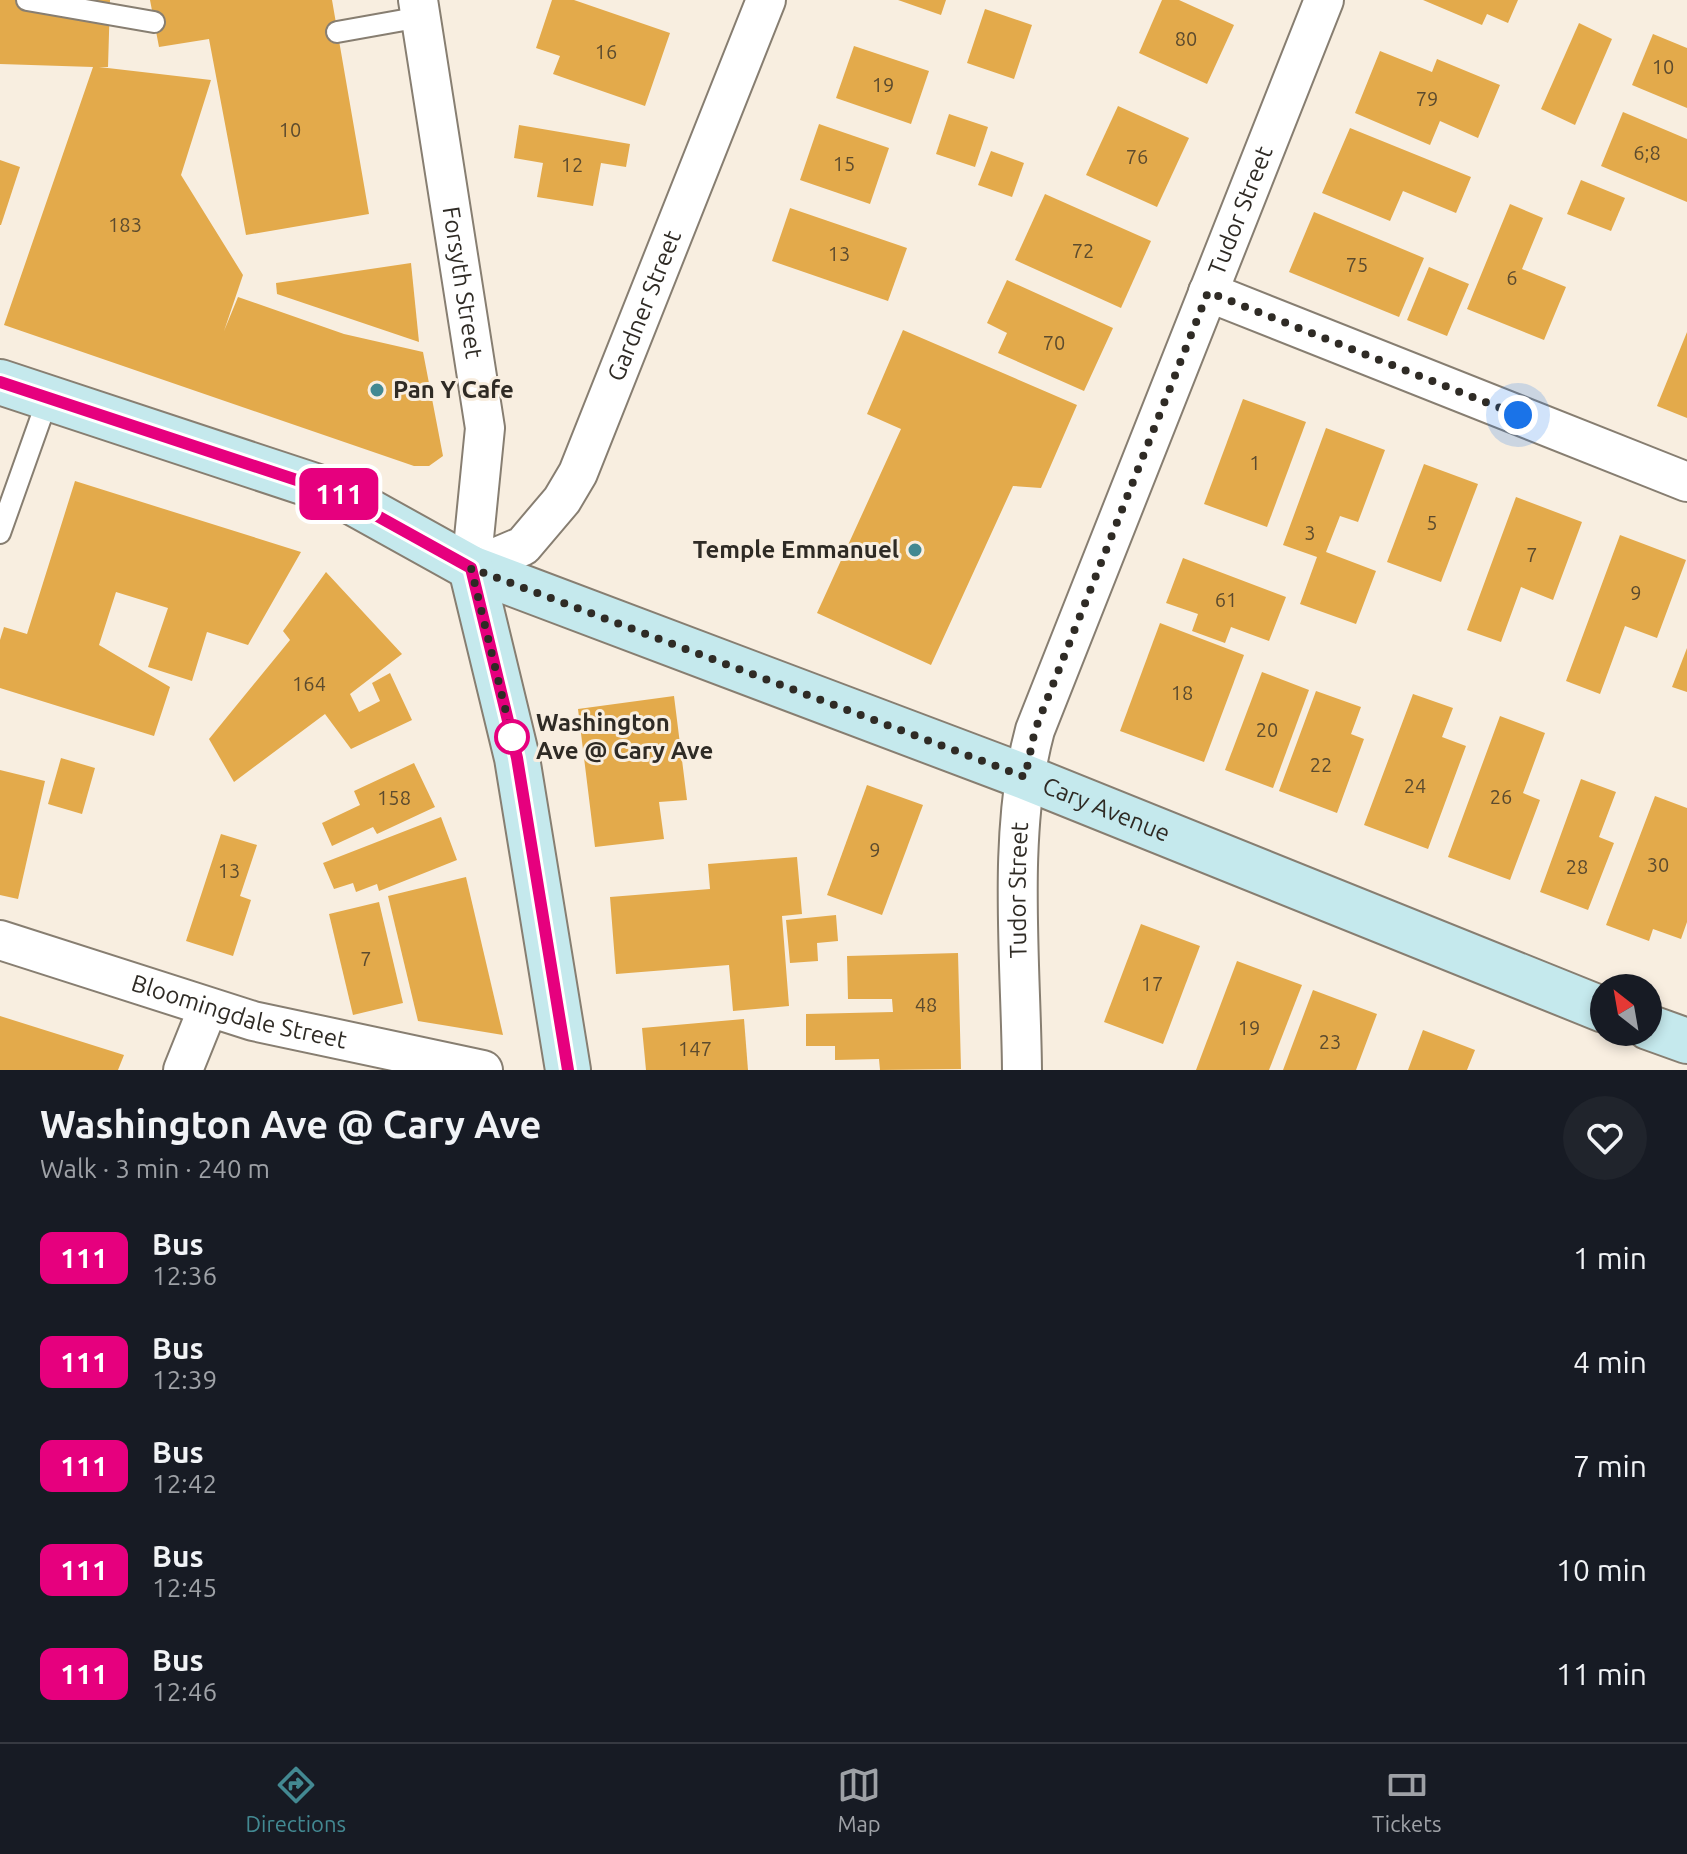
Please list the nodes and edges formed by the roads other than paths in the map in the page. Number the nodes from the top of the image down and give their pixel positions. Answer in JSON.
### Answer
{"nodes":[{"id":1,"x":27,"y":0,"type":"edge"},
{"id":2,"x":766,"y":0,"type":"edge"},
{"id":3,"x":1324,"y":0,"type":"edge"},
{"id":4,"x":419,"y":8,"type":"edge"},
{"id":5,"x":154,"y":22,"type":"dead end"},
{"id":6,"x":337,"y":32,"type":"dead end"},
{"id":7,"x":1208,"y":292,"type":"junction"},
{"id":8,"x":0,"y":382,"type":"edge"},
{"id":9,"x":48,"y":398,"type":"junction"},
{"id":10,"x":1687,"y":482,"type":"edge"},
{"id":11,"x":0,"y":533,"type":"edge"},
{"id":12,"x":471,"y":568,"type":"junction"},
{"id":13,"x":1025,"y":777,"type":"junction"},
{"id":14,"x":0,"y":940,"type":"edge"},
{"id":15,"x":1590,"y":1004,"type":"edge"},
{"id":16,"x":208,"y":1008,"type":"junction"},
{"id":17,"x":1662,"y":1032,"type":"edge"},
{"id":18,"x":1687,"y":1041,"type":"edge"},
{"id":19,"x":183,"y":1070,"type":"edge"},
{"id":20,"x":483,"y":1070,"type":"edge"},
{"id":21,"x":568,"y":1070,"type":"edge"},
{"id":22,"x":1022,"y":1070,"type":"edge"}],
"edges":[{"from":1,"to":5,"type":"lane"},
{"from":2,"to":12,"type":"street","name":"Gardner Street"},
{"from":3,"to":7,"type":"street","name":"Tudor Street"},
{"from":4,"to":6,"type":"lane"},
{"from":4,"to":12,"type":"street","name":"Forsyth Street"},
{"from":7,"to":10,"type":"street"},
{"from":7,"to":13,"type":"street","name":"Tudor Street"},
{"from":8,"to":9,"type":"main road","name":"Cary Avenue"},
{"from":9,"to":11,"type":"lane"},
{"from":9,"to":12,"type":"main road","name":"Cary Avenue"},
{"from":12,"to":13,"type":"main road","name":"Cary Avenue"},
{"from":12,"to":21,"type":"main road"},
{"from":13,"to":15,"type":"main road","name":"Cary Avenue"},
{"from":13,"to":22,"type":"street","name":"Tudor Street"},
{"from":14,"to":16,"type":"street","name":"Bloomingdale Street"},
{"from":16,"to":19,"type":"street"},
{"from":16,"to":20,"type":"street","name":"Bloomingdale Street"},
{"from":17,"to":18,"type":"main road"}]}
